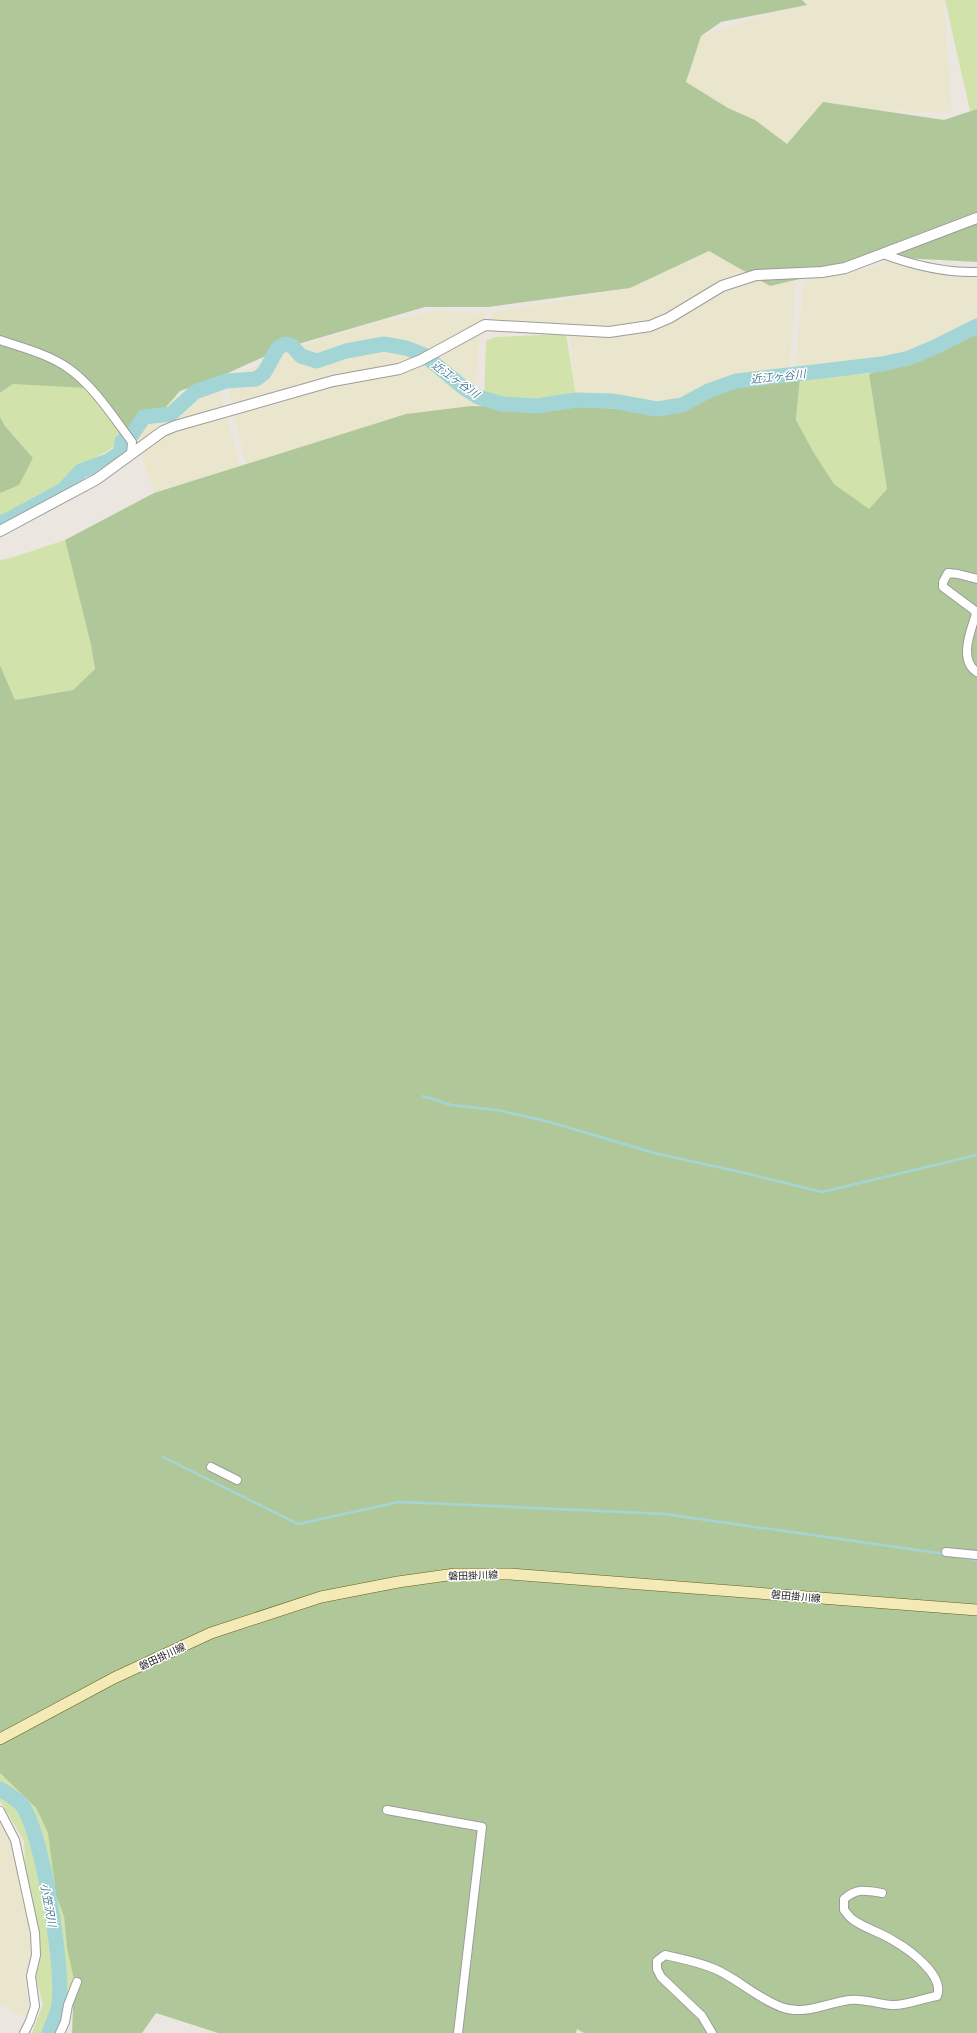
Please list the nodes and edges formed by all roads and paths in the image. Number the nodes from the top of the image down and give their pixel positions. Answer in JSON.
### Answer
{"nodes":[{"id":1,"x":977,"y":218,"type":"edge"},
{"id":2,"x":883,"y":254,"type":"junction"},
{"id":3,"x":977,"y":272,"type":"edge"},
{"id":4,"x":0,"y":340,"type":"edge"},
{"id":5,"x":131,"y":454,"type":"junction"},
{"id":6,"x":0,"y":531,"type":"edge"},
{"id":7,"x":977,"y":579,"type":"edge"},
{"id":8,"x":977,"y":672,"type":"edge"},
{"id":9,"x":211,"y":1467,"type":"dead end"},
{"id":10,"x":236,"y":1480,"type":"dead end"},
{"id":11,"x":946,"y":1552,"type":"dead end"},
{"id":12,"x":977,"y":1555,"type":"edge"},
{"id":13,"x":977,"y":1610,"type":"edge"},
{"id":14,"x":0,"y":1739,"type":"edge"},
{"id":15,"x":387,"y":1810,"type":"dead end"},
{"id":16,"x":0,"y":1811,"type":"edge"},
{"id":17,"x":882,"y":1893,"type":"dead end"},
{"id":18,"x":77,"y":1982,"type":"dead end"},
{"id":19,"x":24,"y":2033,"type":"edge"},
{"id":20,"x":60,"y":2033,"type":"edge"},
{"id":21,"x":458,"y":2033,"type":"edge"},
{"id":22,"x":712,"y":2033,"type":"edge"}],
"edges":[{"from":1,"to":2,"type":"street"},
{"from":2,"to":3,"type":"street"},
{"from":2,"to":5,"type":"street"},
{"from":4,"to":5,"type":"street"},
{"from":5,"to":6,"type":"street"},
{"from":7,"to":8,"type":"street"},
{"from":9,"to":10,"type":"street"},
{"from":11,"to":12,"type":"street"},
{"from":13,"to":14,"type":"main road","name":"磐田掛川線"},
{"from":15,"to":21,"type":"street"},
{"from":16,"to":19,"type":"street"},
{"from":17,"to":22,"type":"street"},
{"from":18,"to":20,"type":"street"}]}
